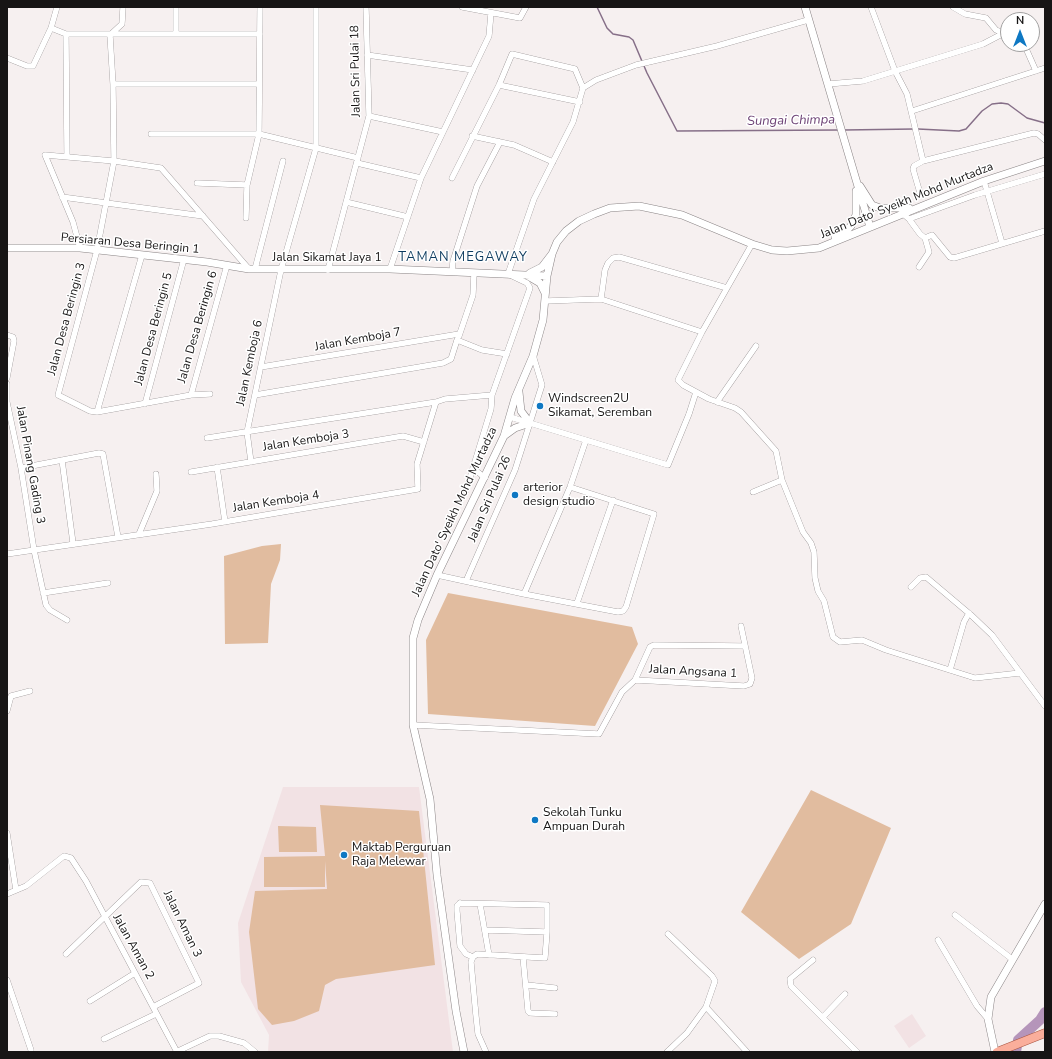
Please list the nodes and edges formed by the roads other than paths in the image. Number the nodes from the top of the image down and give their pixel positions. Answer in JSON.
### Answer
{"nodes":[{"id":1,"x":57,"y":7,"type":"edge"},
{"id":2,"x":123,"y":7,"type":"edge"},
{"id":3,"x":176,"y":7,"type":"edge"},
{"id":4,"x":260,"y":7,"type":"edge"},
{"id":5,"x":316,"y":7,"type":"edge"},
{"id":6,"x":366,"y":7,"type":"edge"},
{"id":7,"x":462,"y":7,"type":"edge"},
{"id":8,"x":526,"y":7,"type":"edge"},
{"id":9,"x":805,"y":7,"type":"edge"},
{"id":10,"x":871,"y":7,"type":"edge"},
{"id":11,"x":952,"y":7,"type":"edge"},
{"id":12,"x":491,"y":13,"type":"junction"},
{"id":13,"x":808,"y":20,"type":"junction"},
{"id":14,"x":51,"y":28,"type":"junction"},
{"id":15,"x":1000,"y":31,"type":"edge"},
{"id":16,"x":66,"y":34,"type":"junction"},
{"id":17,"x":176,"y":34,"type":"junction"},
{"id":18,"x":260,"y":34,"type":"junction"},
{"id":19,"x":110,"y":35,"type":"junction"},
{"id":20,"x":1000,"y":36,"type":"edge"},
{"id":21,"x":1028,"y":52,"type":"edge"},
{"id":22,"x":367,"y":55,"type":"junction"},
{"id":23,"x":7,"y":58,"type":"edge"},
{"id":24,"x":1045,"y":68,"type":"edge"},
{"id":25,"x":473,"y":70,"type":"junction"},
{"id":26,"x":896,"y":71,"type":"junction"},
{"id":27,"x":1036,"y":71,"type":"junction"},
{"id":28,"x":113,"y":84,"type":"junction"},
{"id":29,"x":260,"y":84,"type":"junction"},
{"id":30,"x":828,"y":84,"type":"junction"},
{"id":31,"x":499,"y":85,"type":"junction"},
{"id":32,"x":583,"y":88,"type":"junction"},
{"id":33,"x":580,"y":102,"type":"junction"},
{"id":34,"x":912,"y":111,"type":"junction"},
{"id":35,"x":369,"y":116,"type":"junction"},
{"id":36,"x":443,"y":132,"type":"junction"},
{"id":37,"x":151,"y":134,"type":"dead end"},
{"id":38,"x":259,"y":134,"type":"junction"},
{"id":39,"x":472,"y":136,"type":"junction"},
{"id":40,"x":1045,"y":140,"type":"edge"},
{"id":41,"x":500,"y":142,"type":"junction"},
{"id":42,"x":316,"y":148,"type":"junction"},
{"id":43,"x":67,"y":156,"type":"junction"},
{"id":44,"x":114,"y":161,"type":"junction"},
{"id":45,"x":283,"y":161,"type":"dead end"},
{"id":46,"x":358,"y":161,"type":"junction"},
{"id":47,"x":923,"y":161,"type":"junction"},
{"id":48,"x":1045,"y":161,"type":"edge"},
{"id":49,"x":553,"y":162,"type":"junction"},
{"id":50,"x":1045,"y":174,"type":"edge"},
{"id":51,"x":421,"y":178,"type":"junction"},
{"id":52,"x":452,"y":178,"type":"dead end"},
{"id":53,"x":856,"y":179,"type":"junction"},
{"id":54,"x":984,"y":181,"type":"junction"},
{"id":55,"x":197,"y":184,"type":"dead end"},
{"id":56,"x":247,"y":185,"type":"junction"},
{"id":57,"x":988,"y":191,"type":"junction"},
{"id":58,"x":920,"y":193,"type":"dead end"},
{"id":59,"x":62,"y":197,"type":"junction"},
{"id":60,"x":106,"y":202,"type":"junction"},
{"id":61,"x":346,"y":202,"type":"junction"},
{"id":62,"x":914,"y":208,"type":"junction"},
{"id":63,"x":902,"y":213,"type":"junction"},
{"id":64,"x":203,"y":216,"type":"junction"},
{"id":65,"x":408,"y":217,"type":"junction"},
{"id":66,"x":246,"y":218,"type":"dead end"},
{"id":67,"x":910,"y":219,"type":"junction"},
{"id":68,"x":870,"y":227,"type":"junction"},
{"id":69,"x":1045,"y":230,"type":"edge"},
{"id":70,"x":925,"y":238,"type":"junction"},
{"id":71,"x":1002,"y":243,"type":"junction"},
{"id":72,"x":752,"y":244,"type":"junction"},
{"id":73,"x":7,"y":248,"type":"edge"},
{"id":74,"x":80,"y":248,"type":"junction"},
{"id":75,"x":98,"y":250,"type":"junction"},
{"id":76,"x":786,"y":251,"type":"junction"},
{"id":77,"x":552,"y":254,"type":"junction"},
{"id":78,"x":142,"y":255,"type":"junction"},
{"id":79,"x":184,"y":259,"type":"junction"},
{"id":80,"x":227,"y":265,"type":"junction"},
{"id":81,"x":919,"y":267,"type":"dead end"},
{"id":82,"x":252,"y":269,"type":"junction"},
{"id":83,"x":390,"y":269,"type":"junction"},
{"id":84,"x":281,"y":270,"type":"junction"},
{"id":85,"x":328,"y":270,"type":"junction"},
{"id":86,"x":452,"y":272,"type":"junction"},
{"id":87,"x":474,"y":273,"type":"junction"},
{"id":88,"x":508,"y":274,"type":"junction"},
{"id":89,"x":522,"y":275,"type":"junction"},
{"id":90,"x":547,"y":276,"type":"junction"},
{"id":91,"x":727,"y":288,"type":"junction"},
{"id":92,"x":546,"y":299,"type":"junction"},
{"id":93,"x":600,"y":299,"type":"junction"},
{"id":94,"x":702,"y":332,"type":"junction"},
{"id":95,"x":7,"y":335,"type":"edge"},
{"id":96,"x":458,"y":337,"type":"junction"},
{"id":97,"x":756,"y":346,"type":"dead end"},
{"id":98,"x":508,"y":354,"type":"junction"},
{"id":99,"x":533,"y":355,"type":"junction"},
{"id":100,"x":261,"y":367,"type":"junction"},
{"id":101,"x":7,"y":378,"type":"edge"},
{"id":102,"x":7,"y":384,"type":"edge"},
{"id":103,"x":519,"y":389,"type":"junction"},
{"id":104,"x":696,"y":392,"type":"junction"},
{"id":105,"x":210,"y":394,"type":"dead end"},
{"id":106,"x":191,"y":395,"type":"junction"},
{"id":107,"x":255,"y":395,"type":"junction"},
{"id":108,"x":492,"y":395,"type":"junction"},
{"id":109,"x":436,"y":402,"type":"junction"},
{"id":110,"x":717,"y":402,"type":"junction"},
{"id":111,"x":145,"y":404,"type":"junction"},
{"id":112,"x":97,"y":412,"type":"junction"},
{"id":113,"x":510,"y":417,"type":"junction"},
{"id":114,"x":530,"y":423,"type":"junction"},
{"id":115,"x":247,"y":432,"type":"junction"},
{"id":116,"x":504,"y":436,"type":"junction"},
{"id":117,"x":207,"y":438,"type":"dead end"},
{"id":118,"x":586,"y":440,"type":"junction"},
{"id":119,"x":424,"y":442,"type":"junction"},
{"id":120,"x":62,"y":460,"type":"junction"},
{"id":121,"x":251,"y":462,"type":"junction"},
{"id":122,"x":217,"y":467,"type":"junction"},
{"id":123,"x":21,"y":468,"type":"junction"},
{"id":124,"x":473,"y":468,"type":"junction"},
{"id":125,"x":191,"y":472,"type":"dead end"},
{"id":126,"x":156,"y":474,"type":"dead end"},
{"id":127,"x":485,"y":478,"type":"junction"},
{"id":128,"x":782,"y":480,"type":"junction"},
{"id":129,"x":570,"y":487,"type":"junction"},
{"id":130,"x":466,"y":491,"type":"dead end"},
{"id":131,"x":753,"y":492,"type":"dead end"},
{"id":132,"x":612,"y":500,"type":"junction"},
{"id":133,"x":224,"y":522,"type":"junction"},
{"id":134,"x":139,"y":534,"type":"junction"},
{"id":135,"x":118,"y":537,"type":"junction"},
{"id":136,"x":73,"y":543,"type":"junction"},
{"id":137,"x":34,"y":550,"type":"junction"},
{"id":138,"x":7,"y":554,"type":"edge"},
{"id":139,"x":437,"y":575,"type":"junction"},
{"id":140,"x":466,"y":581,"type":"junction"},
{"id":141,"x":108,"y":583,"type":"dead end"},
{"id":142,"x":912,"y":587,"type":"dead end"},
{"id":143,"x":43,"y":593,"type":"junction"},
{"id":144,"x":524,"y":594,"type":"junction"},
{"id":145,"x":577,"y":603,"type":"junction"},
{"id":146,"x":969,"y":613,"type":"junction"},
{"id":147,"x":67,"y":620,"type":"dead end"},
{"id":148,"x":741,"y":626,"type":"dead end"},
{"id":149,"x":744,"y":646,"type":"junction"},
{"id":150,"x":950,"y":670,"type":"junction"},
{"id":151,"x":1020,"y":673,"type":"junction"},
{"id":152,"x":635,"y":680,"type":"junction"},
{"id":153,"x":30,"y":691,"type":"dead end"},
{"id":154,"x":1045,"y":706,"type":"edge"},
{"id":155,"x":7,"y":711,"type":"edge"},
{"id":156,"x":413,"y":725,"type":"junction"},
{"id":157,"x":7,"y":833,"type":"edge"},
{"id":158,"x":16,"y":890,"type":"junction"},
{"id":159,"x":7,"y":894,"type":"edge"},
{"id":160,"x":480,"y":904,"type":"junction"},
{"id":161,"x":1045,"y":904,"type":"edge"},
{"id":162,"x":955,"y":915,"type":"dead end"},
{"id":163,"x":104,"y":917,"type":"junction"},
{"id":164,"x":485,"y":930,"type":"junction"},
{"id":165,"x":547,"y":932,"type":"junction"},
{"id":166,"x":668,"y":934,"type":"dead end"},
{"id":167,"x":938,"y":940,"type":"dead end"},
{"id":168,"x":66,"y":954,"type":"dead end"},
{"id":169,"x":489,"y":955,"type":"junction"},
{"id":170,"x":473,"y":957,"type":"junction"},
{"id":171,"x":523,"y":957,"type":"junction"},
{"id":172,"x":1012,"y":959,"type":"junction"},
{"id":173,"x":814,"y":960,"type":"dead end"},
{"id":174,"x":135,"y":973,"type":"junction"},
{"id":175,"x":7,"y":980,"type":"edge"},
{"id":176,"x":527,"y":985,"type":"junction"},
{"id":177,"x":555,"y":988,"type":"dead end"},
{"id":178,"x":845,"y":994,"type":"dead end"},
{"id":179,"x":90,"y":1001,"type":"dead end"},
{"id":180,"x":153,"y":1007,"type":"junction"},
{"id":181,"x":706,"y":1007,"type":"junction"},
{"id":182,"x":156,"y":1014,"type":"junction"},
{"id":183,"x":555,"y":1014,"type":"dead end"},
{"id":184,"x":823,"y":1017,"type":"junction"},
{"id":185,"x":988,"y":1019,"type":"junction"},
{"id":186,"x":1045,"y":1033,"type":"edge"},
{"id":187,"x":104,"y":1039,"type":"dead end"},
{"id":188,"x":31,"y":1050,"type":"dead end"},
{"id":189,"x":999,"y":1051,"type":"edge"},
{"id":190,"x":176,"y":1052,"type":"edge"},
{"id":191,"x":255,"y":1052,"type":"edge"},
{"id":192,"x":464,"y":1052,"type":"edge"},
{"id":193,"x":486,"y":1052,"type":"edge"},
{"id":194,"x":667,"y":1052,"type":"edge"},
{"id":195,"x":747,"y":1052,"type":"edge"},
{"id":196,"x":857,"y":1052,"type":"edge"}],
"edges":[{"from":1,"to":14,"type":"street"},
{"from":2,"to":19,"type":"street"},
{"from":3,"to":17,"type":"street"},
{"from":4,"to":18,"type":"street"},
{"from":5,"to":42,"type":"street","name":"Jalan Kemboja 6"},
{"from":6,"to":22,"type":"street","name":"Jalan Sri Pulai 18"},
{"from":7,"to":12,"type":"street"},
{"from":8,"to":12,"type":"street"},
{"from":9,"to":13,"type":"main road"},
{"from":10,"to":26,"type":"street"},
{"from":11,"to":15,"type":"street"},
{"from":12,"to":25,"type":"street"},
{"from":13,"to":30,"type":"main road"},
{"from":13,"to":32,"type":"street"},
{"from":14,"to":16,"type":"street"},
{"from":14,"to":23,"type":"street"},
{"from":16,"to":19,"type":"street"},
{"from":16,"to":43,"type":"street"},
{"from":17,"to":18,"type":"street"},
{"from":17,"to":19,"type":"street"},
{"from":18,"to":29,"type":"street"},
{"from":19,"to":28,"type":"street","name":"Jalan Desa Beringin 3"},
{"from":20,"to":26,"type":"street"},
{"from":21,"to":27,"type":"street"},
{"from":22,"to":25,"type":"street"},
{"from":22,"to":35,"type":"street","name":"Jalan Sri Pulai 18"},
{"from":24,"to":27,"type":"street"},
{"from":25,"to":36,"type":"street"},
{"from":26,"to":30,"type":"street"},
{"from":26,"to":34,"type":"street"},
{"from":27,"to":34,"type":"street"},
{"from":28,"to":29,"type":"street"},
{"from":28,"to":44,"type":"street","name":"Jalan Desa Beringin 3"},
{"from":29,"to":38,"type":"street"},
{"from":30,"to":53,"type":"main road"},
{"from":31,"to":32,"type":"street"},
{"from":31,"to":33,"type":"street"},
{"from":31,"to":39,"type":"street"},
{"from":32,"to":33,"type":"street"},
{"from":33,"to":49,"type":"street"},
{"from":34,"to":47,"type":"street"},
{"from":35,"to":36,"type":"street"},
{"from":35,"to":46,"type":"street","name":"Jalan Sri Pulai 18"},
{"from":36,"to":51,"type":"street"},
{"from":37,"to":38,"type":"street"},
{"from":38,"to":42,"type":"street"},
{"from":38,"to":56,"type":"street"},
{"from":39,"to":41,"type":"street"},
{"from":39,"to":52,"type":"street"},
{"from":40,"to":47,"type":"street"},
{"from":41,"to":49,"type":"street"},
{"from":41,"to":86,"type":"street"},
{"from":42,"to":46,"type":"street"},
{"from":42,"to":84,"type":"street","name":"Jalan Kemboja 6"},
{"from":43,"to":44,"type":"street"},
{"from":43,"to":59,"type":"street"},
{"from":44,"to":60,"type":"street","name":"Jalan Desa Beringin 3"},
{"from":44,"to":64,"type":"street"},
{"from":45,"to":82,"type":"street"},
{"from":46,"to":51,"type":"street"},
{"from":46,"to":61,"type":"street","name":"Jalan Sri Pulai 18"},
{"from":47,"to":58,"type":"street"},
{"from":48,"to":54,"type":"main road","name":"Jalan Dato' Syeikh Mohd Murtadza"},
{"from":49,"to":88,"type":"street"},
{"from":50,"to":57,"type":"street"},
{"from":51,"to":65,"type":"street"},
{"from":53,"to":62,"type":"main road"},
{"from":53,"to":68,"type":"main road"},
{"from":53,"to":76,"type":"main road"},
{"from":54,"to":57,"type":"street"},
{"from":54,"to":62,"type":"main road","name":"Jalan Dato' Syeikh Mohd Murtadza"},
{"from":55,"to":56,"type":"street"},
{"from":56,"to":66,"type":"street"},
{"from":57,"to":67,"type":"street"},
{"from":57,"to":71,"type":"street"},
{"from":59,"to":60,"type":"street"},
{"from":59,"to":74,"type":"street"},
{"from":60,"to":64,"type":"street"},
{"from":60,"to":75,"type":"street","name":"Jalan Desa Beringin 3"},
{"from":61,"to":65,"type":"street"},
{"from":61,"to":85,"type":"street","name":"Jalan Sri Pulai 18"},
{"from":62,"to":63,"type":"main road","name":"Jalan Dato' Syeikh Mohd Murtadza"},
{"from":63,"to":67,"type":"street"},
{"from":63,"to":68,"type":"main road","name":"Jalan Dato' Syeikh Mohd Murtadza"},
{"from":64,"to":82,"type":"street"},
{"from":65,"to":83,"type":"street"},
{"from":67,"to":70,"type":"street"},
{"from":68,"to":76,"type":"main road","name":"Jalan Dato' Syeikh Mohd Murtadza"},
{"from":69,"to":71,"type":"street"},
{"from":70,"to":71,"type":"street"},
{"from":70,"to":81,"type":"street"},
{"from":72,"to":76,"type":"main road","name":"Jalan Dato' Syeikh Mohd Murtadza"},
{"from":72,"to":77,"type":"main road","name":"Jalan Dato' Syeikh Mohd Murtadza"},
{"from":72,"to":91,"type":"street"},
{"from":73,"to":74,"type":"main road","name":"Persiaran Desa Beringin 1"},
{"from":74,"to":75,"type":"main road","name":"Persiaran Desa Beringin 1"},
{"from":75,"to":78,"type":"main road","name":"Persiaran Desa Beringin 1"},
{"from":75,"to":112,"type":"street","name":"Jalan Desa Beringin 3"},
{"from":77,"to":89,"type":"main road"},
{"from":77,"to":90,"type":"main road","name":"Jalan Dato' Syeikh Mohd Murtadza"},
{"from":78,"to":79,"type":"main road","name":"Persiaran Desa Beringin 1"},
{"from":78,"to":112,"type":"street"},
{"from":79,"to":80,"type":"main road","name":"Persiaran Desa Beringin 1"},
{"from":79,"to":111,"type":"street","name":"Jalan Desa Beringin 5"},
{"from":80,"to":82,"type":"main road","name":"Jalan Sikamat Jaya 1"},
{"from":80,"to":106,"type":"street","name":"Jalan Desa Beringin 6"},
{"from":82,"to":84,"type":"main road","name":"Jalan Sikamat Jaya 1"},
{"from":83,"to":85,"type":"main road","name":"Jalan Sikamat Jaya 1"},
{"from":83,"to":86,"type":"main road","name":"Jalan Sikamat Jaya 1"},
{"from":84,"to":85,"type":"main road","name":"Jalan Sikamat Jaya 1"},
{"from":84,"to":100,"type":"street","name":"Jalan Kemboja 6"},
{"from":86,"to":87,"type":"main road","name":"Jalan Sikamat Jaya 1"},
{"from":87,"to":88,"type":"main road","name":"Jalan Sikamat Jaya 1"},
{"from":87,"to":96,"type":"street"},
{"from":88,"to":89,"type":"main road","name":"Jalan Sikamat Jaya 1"},
{"from":88,"to":98,"type":"street"},
{"from":89,"to":90,"type":"main road","name":"Jalan Sikamat Jaya 1"},
{"from":89,"to":92,"type":"main road"},
{"from":90,"to":92,"type":"main road","name":"Jalan Dato' Syeikh Mohd Murtadza"},
{"from":91,"to":93,"type":"street"},
{"from":91,"to":94,"type":"street"},
{"from":92,"to":93,"type":"street"},
{"from":92,"to":99,"type":"main road","name":"Jalan Dato' Syeikh Mohd Murtadza"},
{"from":93,"to":94,"type":"street"},
{"from":94,"to":104,"type":"street"},
{"from":95,"to":101,"type":"street"},
{"from":96,"to":98,"type":"street"},
{"from":96,"to":100,"type":"street","name":"Jalan Kemboja 7"},
{"from":96,"to":107,"type":"street"},
{"from":97,"to":110,"type":"street"},
{"from":98,"to":108,"type":"street"},
{"from":99,"to":103,"type":"main road","name":"Jalan Dato' Syeikh Mohd Murtadza"},
{"from":99,"to":114,"type":"street","name":"Jalan Sri Pulai 26"},
{"from":100,"to":107,"type":"street","name":"Jalan Kemboja 6"},
{"from":102,"to":123,"type":"street","name":"Jalan Pinang Gading 3"},
{"from":103,"to":113,"type":"main road","name":"Jalan Dato' Syeikh Mohd Murtadza"},
{"from":103,"to":114,"type":"main road"},
{"from":104,"to":110,"type":"street"},
{"from":104,"to":118,"type":"street"},
{"from":105,"to":106,"type":"street"},
{"from":106,"to":111,"type":"street"},
{"from":107,"to":115,"type":"street","name":"Jalan Kemboja 6"},
{"from":108,"to":109,"type":"street"},
{"from":108,"to":124,"type":"street"},
{"from":109,"to":115,"type":"street"},
{"from":109,"to":119,"type":"street"},
{"from":110,"to":128,"type":"street"},
{"from":111,"to":112,"type":"street"},
{"from":113,"to":114,"type":"street"},
{"from":113,"to":116,"type":"main road","name":"Jalan Dato' Syeikh Mohd Murtadza"},
{"from":114,"to":116,"type":"main road"},
{"from":114,"to":118,"type":"street"},
{"from":114,"to":140,"type":"street","name":"Jalan Sri Pulai 26"},
{"from":115,"to":117,"type":"street"},
{"from":115,"to":121,"type":"street","name":"Jalan Kemboja 6"},
{"from":116,"to":127,"type":"main road","name":"Jalan Dato' Syeikh Mohd Murtadza"},
{"from":118,"to":129,"type":"street"},
{"from":119,"to":121,"type":"street","name":"Jalan Kemboja 3"},
{"from":119,"to":133,"type":"street","name":"Jalan Kemboja 4"},
{"from":120,"to":123,"type":"street"},
{"from":120,"to":135,"type":"street"},
{"from":120,"to":136,"type":"street"},
{"from":121,"to":122,"type":"street","name":"Jalan Kemboja 3"},
{"from":122,"to":125,"type":"street","name":"Jalan Kemboja 3"},
{"from":122,"to":133,"type":"street"},
{"from":123,"to":137,"type":"street","name":"Jalan Pinang Gading 3"},
{"from":124,"to":127,"type":"street"},
{"from":124,"to":130,"type":"street"},
{"from":126,"to":134,"type":"street"},
{"from":127,"to":139,"type":"main road","name":"Jalan Dato' Syeikh Mohd Murtadza"},
{"from":128,"to":131,"type":"street"},
{"from":128,"to":150,"type":"street"},
{"from":129,"to":132,"type":"street"},
{"from":129,"to":144,"type":"street"},
{"from":132,"to":145,"type":"street"},
{"from":132,"to":145,"type":"street"},
{"from":133,"to":134,"type":"street","name":"Jalan Kemboja 4"},
{"from":134,"to":135,"type":"street","name":"Jalan Kemboja 4"},
{"from":135,"to":136,"type":"street","name":"Jalan Kemboja 4"},
{"from":136,"to":137,"type":"street","name":"Jalan Kemboja 4"},
{"from":137,"to":138,"type":"street","name":"Jalan Kemboja 4"},
{"from":137,"to":143,"type":"street","name":"Jalan Pinang Gading 3"},
{"from":139,"to":140,"type":"street"},
{"from":139,"to":156,"type":"main road","name":"Jalan Dato' Syeikh Mohd Murtadza"},
{"from":140,"to":144,"type":"street"},
{"from":141,"to":143,"type":"street"},
{"from":142,"to":146,"type":"street"},
{"from":143,"to":147,"type":"street","name":"Jalan Pinang Gading 3"},
{"from":144,"to":145,"type":"street"},
{"from":146,"to":150,"type":"street"},
{"from":146,"to":151,"type":"street"},
{"from":148,"to":149,"type":"street"},
{"from":149,"to":152,"type":"street"},
{"from":149,"to":152,"type":"street","name":"Jalan Angsana 1"},
{"from":150,"to":151,"type":"street"},
{"from":151,"to":154,"type":"street"},
{"from":152,"to":156,"type":"street"},
{"from":153,"to":155,"type":"street"},
{"from":156,"to":192,"type":"main road","name":"Jalan Dato' Syeikh Mohd Murtadza"},
{"from":157,"to":158,"type":"street"},
{"from":158,"to":159,"type":"street"},
{"from":158,"to":163,"type":"street","name":"Jalan Aman 2"},
{"from":160,"to":164,"type":"street"},
{"from":160,"to":165,"type":"street"},
{"from":160,"to":170,"type":"street"},
{"from":161,"to":172,"type":"main road"},
{"from":162,"to":172,"type":"street"},
{"from":163,"to":168,"type":"street"},
{"from":163,"to":174,"type":"street","name":"Jalan Aman 2"},
{"from":163,"to":180,"type":"street","name":"Jalan Aman 3"},
{"from":164,"to":165,"type":"street"},
{"from":164,"to":169,"type":"street"},
{"from":165,"to":171,"type":"street"},
{"from":166,"to":181,"type":"street"},
{"from":167,"to":185,"type":"street"},
{"from":169,"to":170,"type":"street"},
{"from":169,"to":171,"type":"street"},
{"from":170,"to":193,"type":"street"},
{"from":171,"to":176,"type":"street"},
{"from":172,"to":185,"type":"main road"},
{"from":173,"to":184,"type":"street"},
{"from":174,"to":179,"type":"street"},
{"from":174,"to":180,"type":"street","name":"Jalan Aman 2"},
{"from":175,"to":188,"type":"street"},
{"from":176,"to":177,"type":"street"},
{"from":176,"to":183,"type":"street"},
{"from":178,"to":184,"type":"street"},
{"from":180,"to":182,"type":"street","name":"Jalan Aman 2"},
{"from":181,"to":194,"type":"street"},
{"from":181,"to":195,"type":"street"},
{"from":182,"to":187,"type":"street"},
{"from":182,"to":190,"type":"street","name":"Jalan Aman 2"},
{"from":184,"to":196,"type":"street"},
{"from":185,"to":189,"type":"main road"},
{"from":186,"to":189,"type":"main road"},
{"from":190,"to":191,"type":"street"}]}
